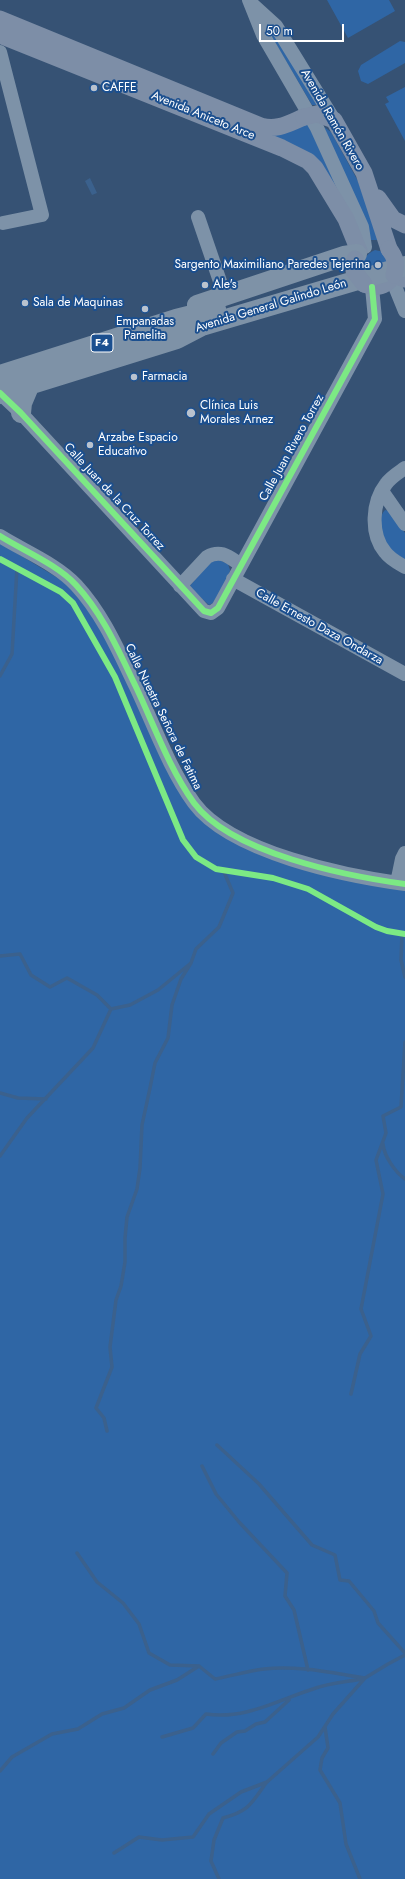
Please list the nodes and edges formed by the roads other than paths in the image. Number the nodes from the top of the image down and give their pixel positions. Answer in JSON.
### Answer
{"nodes":[{"id":1,"x":250,"y":2,"type":"edge"},
{"id":2,"x":0,"y":19,"type":"edge"},
{"id":3,"x":0,"y":42,"type":"edge"},
{"id":4,"x":334,"y":120,"type":"junction"},
{"id":5,"x":364,"y":173,"type":"junction"},
{"id":6,"x":198,"y":217,"type":"dead end"},
{"id":7,"x":3,"y":223,"type":"dead end"},
{"id":8,"x":405,"y":225,"type":"edge"},
{"id":9,"x":359,"y":253,"type":"junction"},
{"id":10,"x":400,"y":263,"type":"edge"},
{"id":11,"x":369,"y":286,"type":"junction"},
{"id":12,"x":225,"y":296,"type":"junction"},
{"id":13,"x":405,"y":311,"type":"edge"},
{"id":14,"x":176,"y":319,"type":"junction"},
{"id":15,"x":177,"y":338,"type":"junction"},
{"id":16,"x":136,"y":342,"type":"junction"},
{"id":17,"x":0,"y":364,"type":"edge"},
{"id":18,"x":0,"y":375,"type":"edge"},
{"id":19,"x":29,"y":375,"type":"junction"},
{"id":20,"x":0,"y":393,"type":"edge"},
{"id":21,"x":21,"y":413,"type":"junction"},
{"id":22,"x":405,"y":468,"type":"edge"},
{"id":23,"x":382,"y":491,"type":"junction"},
{"id":24,"x":405,"y":524,"type":"edge"},
{"id":25,"x":0,"y":536,"type":"edge"},
{"id":26,"x":241,"y":564,"type":"junction"},
{"id":27,"x":405,"y":567,"type":"edge"},
{"id":28,"x":233,"y":579,"type":"junction"},
{"id":29,"x":180,"y":586,"type":"junction"},
{"id":30,"x":211,"y":613,"type":"joint"},
{"id":31,"x":405,"y":674,"type":"edge"},
{"id":32,"x":405,"y":853,"type":"edge"},
{"id":33,"x":401,"y":884,"type":"edge"}],
"edges":[{"from":1,"to":4,"type":"street","name":"Avenida Ramón Rivero"},
{"from":1,"to":9,"type":"street","name":"Avenida Ramón Rivero"},
{"from":2,"to":4,"type":"main road","name":"Avenida Aniceto Arce"},
{"from":3,"to":7,"type":"street"},
{"from":3,"to":9,"type":"main road","name":"Avenida Aniceto Arce"},
{"from":4,"to":5,"type":"main road","name":"Avenida Ramón Rivero"},
{"from":5,"to":8,"type":"main road"},
{"from":5,"to":10,"type":"main road","name":"Avenida Ramón Rivero"},
{"from":6,"to":12,"type":"street"},
{"from":9,"to":10,"type":"main road"},
{"from":9,"to":11,"type":"main road","name":"Avenida Aniceto Arce","bridge":true},
{"from":9,"to":12,"type":"highway"},
{"from":10,"to":11,"type":"main road"},
{"from":10,"to":13,"type":"street"},
{"from":10,"to":14,"type":"highway","name":"Avenida General Galindo León","number":"F4"},
{"from":10,"to":15,"type":"highway","name":"Avenida General Galindo León","number":"F4"},
{"from":11,"to":15,"type":"highway"},
{"from":11,"to":26,"type":"street","name":"Calle Juan Rivero Torrez"},
{"from":12,"to":14,"type":"highway"},
{"from":14,"to":16,"type":"highway","name":"Avenida General Galindo León","number":"F4"},
{"from":15,"to":16,"type":"highway","name":"Avenida General Galindo León","number":"F4"},
{"from":16,"to":19,"type":"highway","name":"Avenida General Galindo León","number":"F4"},
{"from":17,"to":19,"type":"highway"},
{"from":18,"to":19,"type":"highway","name":"Avenida General Galindo León","number":"F4"},
{"from":19,"to":20,"type":"highway","name":"Avenida General Galindo León","number":"F4"},
{"from":19,"to":21,"type":"highway"},
{"from":20,"to":21,"type":"street","name":"Calle Juan de la Cruz Torrez"},
{"from":21,"to":29,"type":"street","name":"Calle Juan de la Cruz Torrez"},
{"from":22,"to":23,"type":"street"},
{"from":23,"to":24,"type":"street"},
{"from":23,"to":27,"type":"street"},
{"from":25,"to":33,"type":"street","name":"Calle Nuestra Señora de Fatima"},
{"from":26,"to":28,"type":"street","name":"Calle Juan Rivero Torrez"},
{"from":26,"to":29,"type":"street"},
{"from":28,"to":30,"type":"street","name":"Calle Juan Rivero Torrez"},
{"from":28,"to":31,"type":"street","name":"Calle Ernesto Daza Ondarza"},
{"from":29,"to":30,"type":"street","name":"Calle Juan de la Cruz Torrez"},
{"from":32,"to":33,"type":"street"}]}
